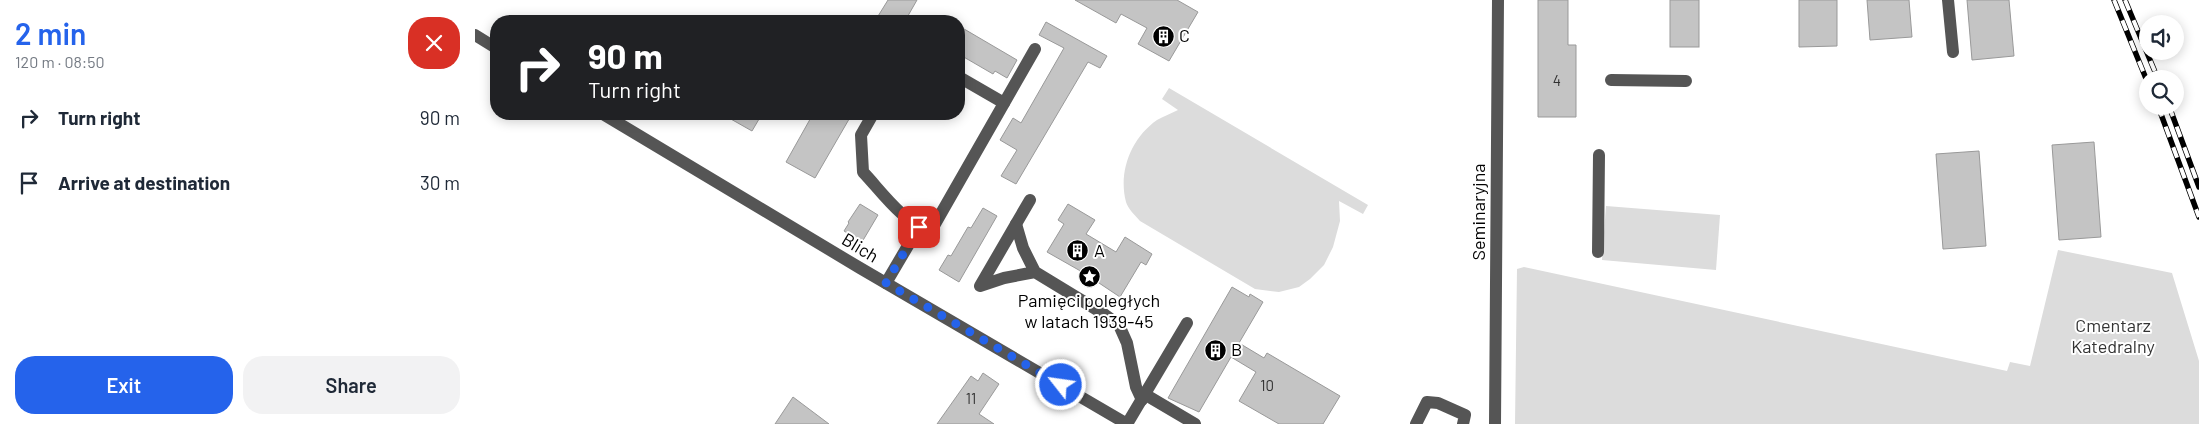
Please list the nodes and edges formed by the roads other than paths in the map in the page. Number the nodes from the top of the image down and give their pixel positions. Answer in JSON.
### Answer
{"nodes":[{"id":1,"x":1498,"y":0,"type":"edge"},
{"id":2,"x":1948,"y":0,"type":"edge"},
{"id":3,"x":475,"y":35,"type":"edge"},
{"id":4,"x":490,"y":44,"type":"edge"},
{"id":5,"x":1035,"y":49,"type":"dead end"},
{"id":6,"x":1953,"y":52,"type":"dead end"},
{"id":7,"x":965,"y":80,"type":"edge"},
{"id":8,"x":1611,"y":80,"type":"dead end"},
{"id":9,"x":1686,"y":81,"type":"dead end"},
{"id":10,"x":1004,"y":103,"type":"junction"},
{"id":11,"x":613,"y":120,"type":"edge"},
{"id":12,"x":870,"y":120,"type":"edge"},
{"id":13,"x":1599,"y":155,"type":"dead end"},
{"id":14,"x":1030,"y":200,"type":"dead end"},
{"id":15,"x":1016,"y":224,"type":"junction"},
{"id":16,"x":919,"y":227,"type":"junction"},
{"id":17,"x":1598,"y":252,"type":"dead end"},
{"id":18,"x":1035,"y":272,"type":"junction"},
{"id":19,"x":886,"y":283,"type":"junction"},
{"id":20,"x":1187,"y":323,"type":"dead end"},
{"id":21,"x":1144,"y":398,"type":"junction"},
{"id":22,"x":1127,"y":424,"type":"edge"},
{"id":23,"x":1195,"y":424,"type":"edge"},
{"id":24,"x":1416,"y":424,"type":"edge"},
{"id":25,"x":1463,"y":424,"type":"edge"},
{"id":26,"x":1495,"y":424,"type":"edge"}],
"edges":[{"from":1,"to":26,"type":"street","name":"Seminaryjna"},
{"from":2,"to":6,"type":"street"},
{"from":3,"to":4,"type":"street"},
{"from":5,"to":10,"type":"street"},
{"from":7,"to":10,"type":"street"},
{"from":8,"to":9,"type":"street"},
{"from":10,"to":16,"type":"street"},
{"from":11,"to":19,"type":"street","name":"Blich"},
{"from":12,"to":16,"type":"street"},
{"from":13,"to":17,"type":"street"},
{"from":14,"to":15,"type":"street"},
{"from":15,"to":18,"type":"street"},
{"from":15,"to":18,"type":"street"},
{"from":16,"to":19,"type":"street"},
{"from":18,"to":21,"type":"street"},
{"from":19,"to":22,"type":"street","name":"Blich"},
{"from":20,"to":21,"type":"street"},
{"from":21,"to":22,"type":"street"},
{"from":21,"to":23,"type":"street"},
{"from":24,"to":25,"type":"street"}]}
